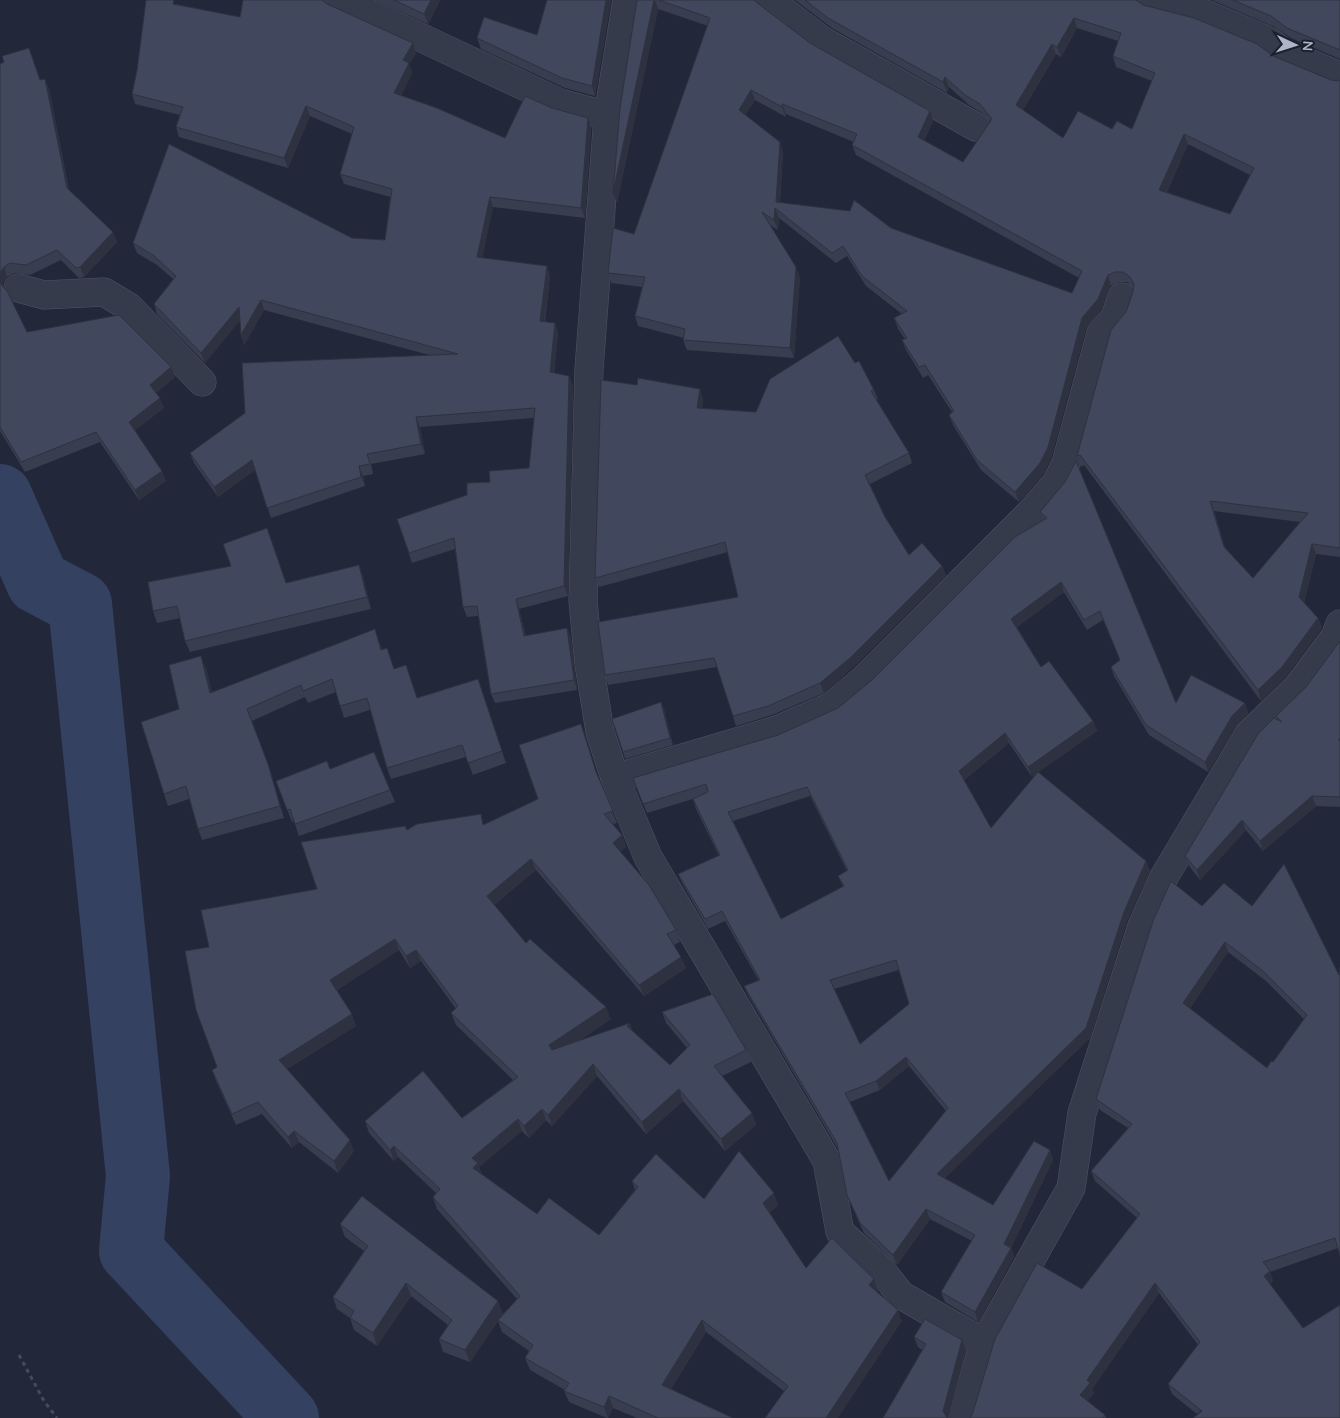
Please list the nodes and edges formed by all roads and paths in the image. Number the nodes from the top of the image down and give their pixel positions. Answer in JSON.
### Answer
{"nodes":[{"id":1,"x":336,"y":0,"type":"edge"},
{"id":2,"x":627,"y":0,"type":"edge"},
{"id":3,"x":769,"y":0,"type":"edge"},
{"id":4,"x":1151,"y":0,"type":"edge"},
{"id":5,"x":1340,"y":76,"type":"edge"},
{"id":6,"x":608,"y":116,"type":"junction"},
{"id":7,"x":976,"y":127,"type":"dead end"},
{"id":8,"x":18,"y":288,"type":"dead end"},
{"id":9,"x":1122,"y":297,"type":"dead end"},
{"id":10,"x":202,"y":382,"type":"dead end"},
{"id":11,"x":1340,"y":624,"type":"edge"},
{"id":12,"x":614,"y":778,"type":"junction"},
{"id":13,"x":984,"y":1342,"type":"junction"},
{"id":14,"x":19,"y":1355,"type":"dead end"},
{"id":15,"x":57,"y":1418,"type":"edge"},
{"id":16,"x":962,"y":1418,"type":"edge"}],
"edges":[{"from":1,"to":6,"type":"street"},
{"from":2,"to":6,"type":"street"},
{"from":3,"to":7,"type":"street"},
{"from":4,"to":5,"type":"street"},
{"from":6,"to":12,"type":"street"},
{"from":8,"to":10,"type":"street"},
{"from":9,"to":12,"type":"street"},
{"from":11,"to":13,"type":"street"},
{"from":12,"to":13,"type":"street"},
{"from":13,"to":16,"type":"street"},
{"from":14,"to":15,"type":"path"}]}
